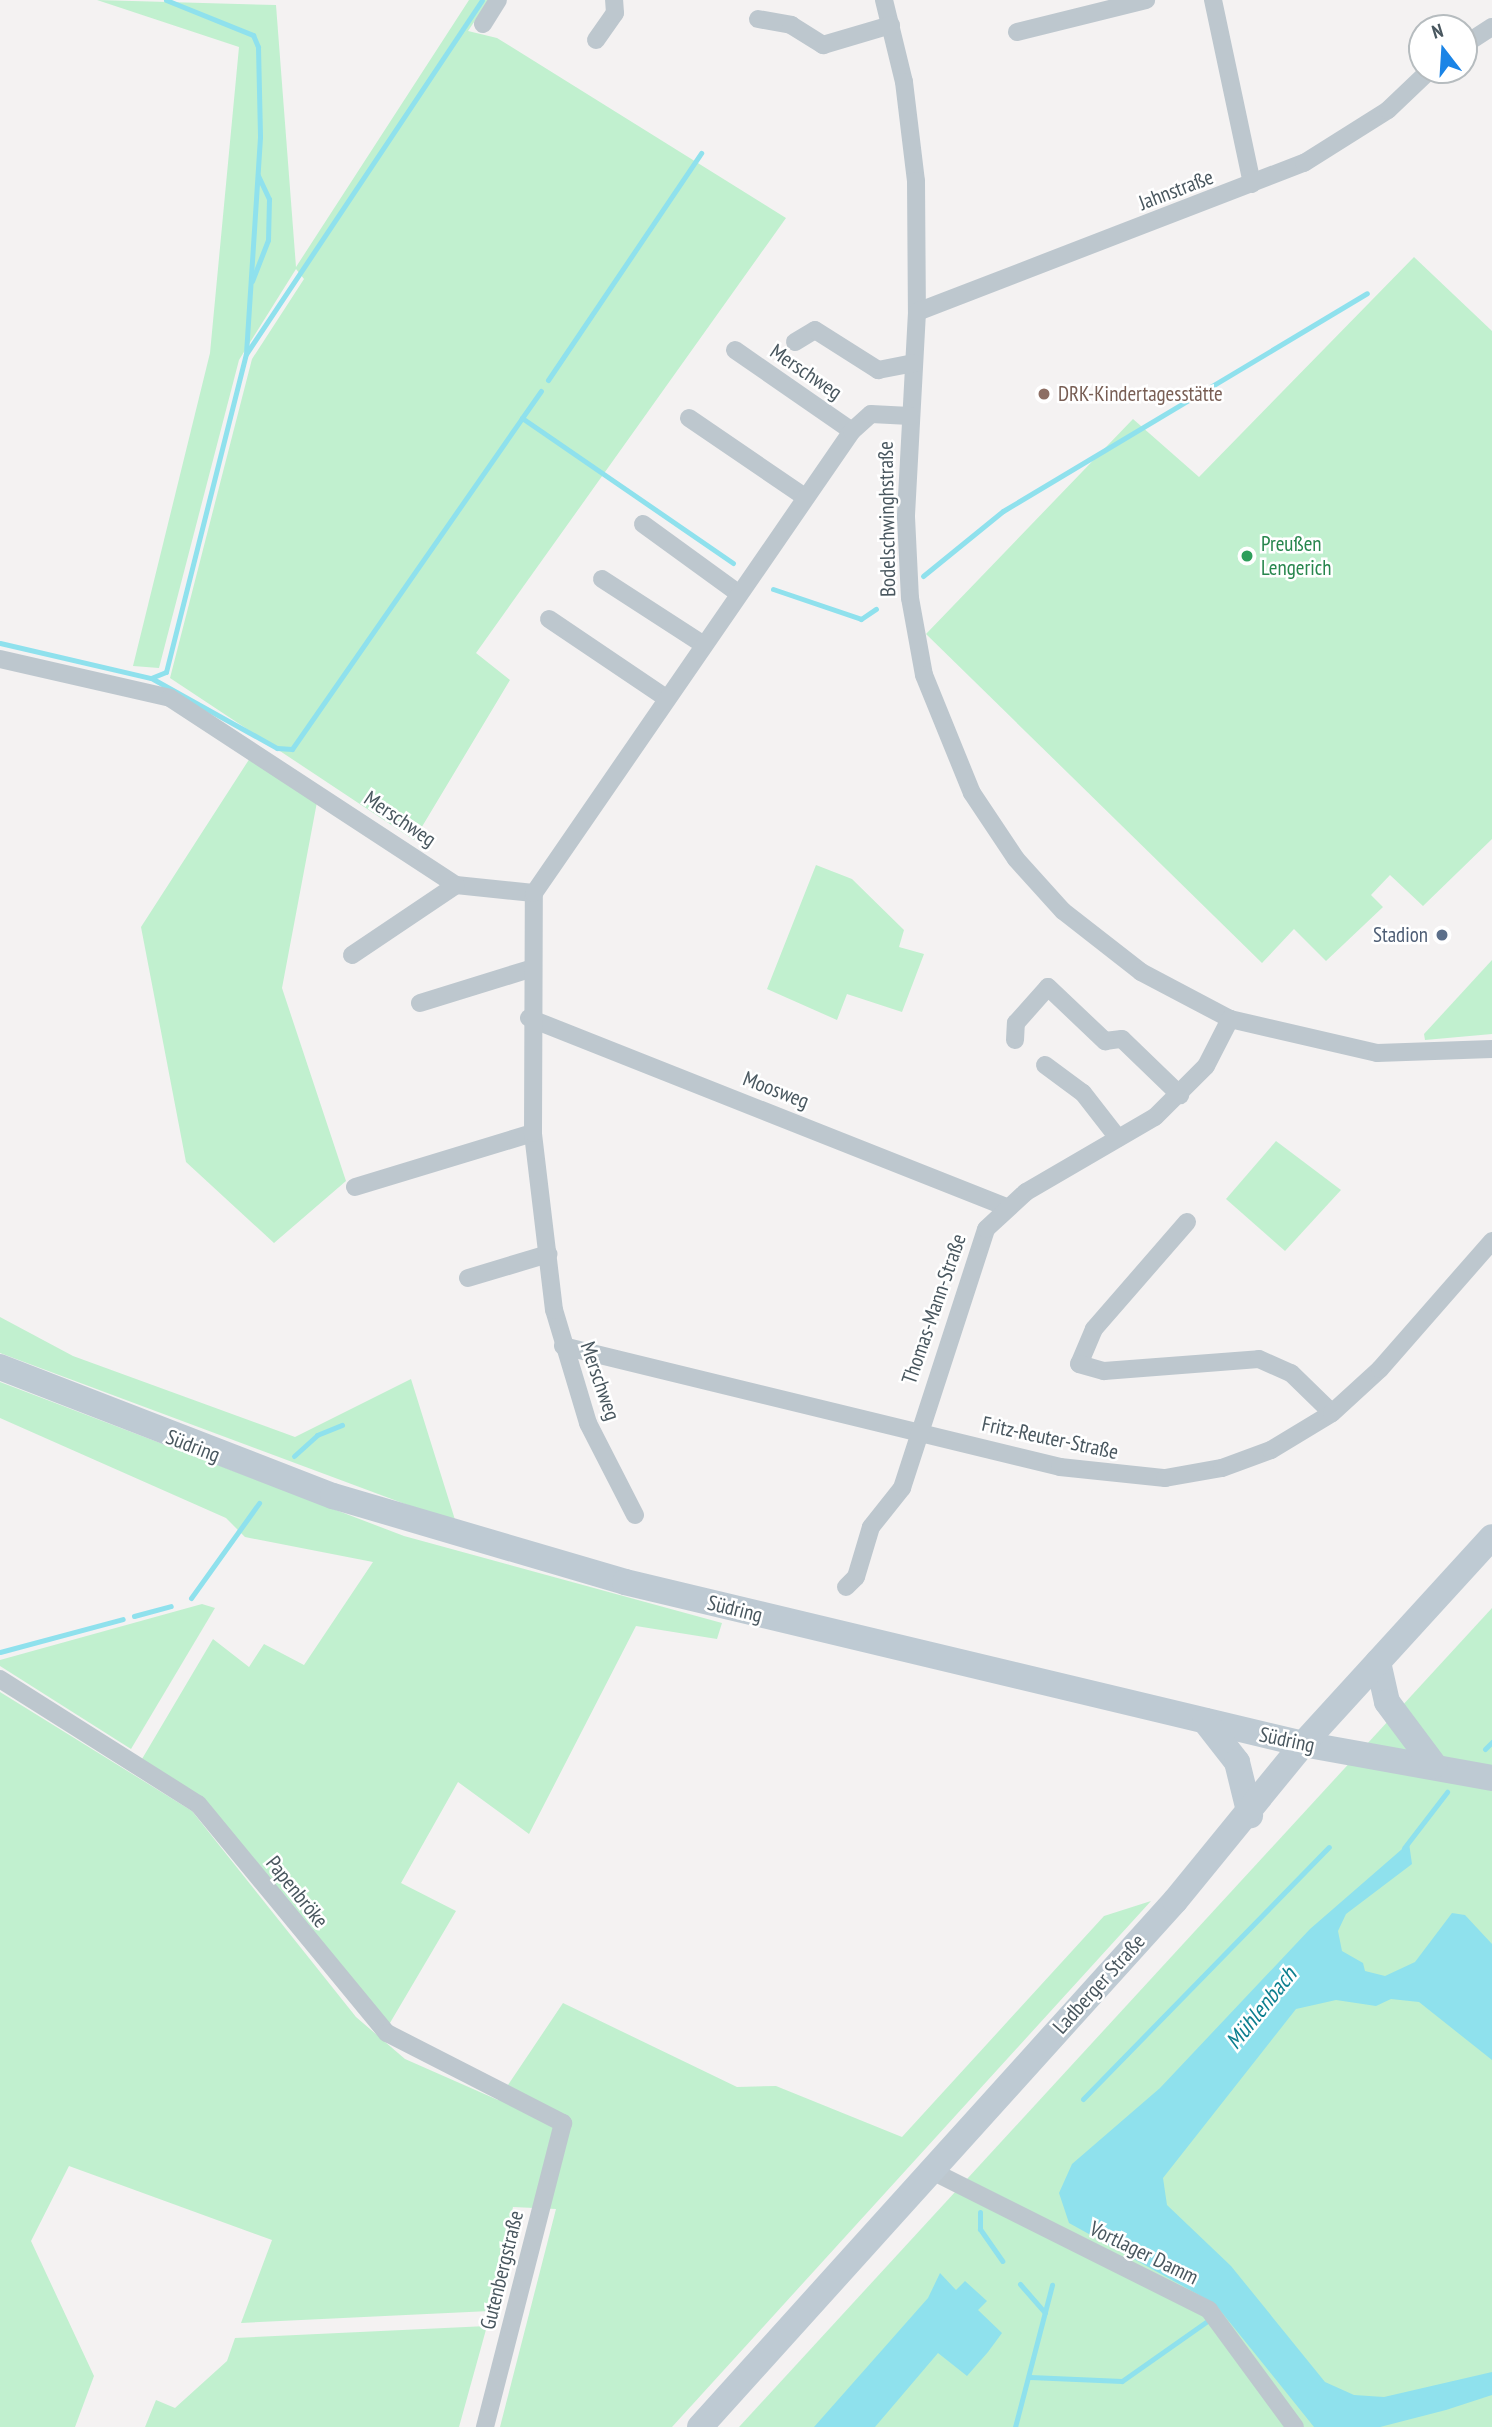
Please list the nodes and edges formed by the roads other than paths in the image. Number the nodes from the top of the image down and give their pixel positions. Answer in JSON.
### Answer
{"nodes":[{"id":1,"x":499,"y":0,"type":"edge"},
{"id":2,"x":614,"y":0,"type":"edge"},
{"id":3,"x":884,"y":0,"type":"edge"},
{"id":4,"x":1146,"y":0,"type":"edge"},
{"id":5,"x":1213,"y":0,"type":"edge"},
{"id":6,"x":758,"y":19,"type":"dead end"},
{"id":7,"x":482,"y":24,"type":"dead end"},
{"id":8,"x":891,"y":25,"type":"junction"},
{"id":9,"x":1017,"y":32,"type":"dead end"},
{"id":10,"x":596,"y":40,"type":"dead end"},
{"id":11,"x":1414,"y":84,"type":"edge"},
{"id":12,"x":1252,"y":184,"type":"junction"},
{"id":13,"x":917,"y":312,"type":"junction"},
{"id":14,"x":795,"y":342,"type":"dead end"},
{"id":15,"x":735,"y":351,"type":"dead end"},
{"id":16,"x":913,"y":363,"type":"junction"},
{"id":17,"x":910,"y":416,"type":"junction"},
{"id":18,"x":690,"y":418,"type":"dead end"},
{"id":19,"x":852,"y":430,"type":"junction"},
{"id":20,"x":805,"y":497,"type":"junction"},
{"id":21,"x":643,"y":524,"type":"dead end"},
{"id":22,"x":602,"y":579,"type":"dead end"},
{"id":23,"x":738,"y":593,"type":"junction"},
{"id":24,"x":549,"y":619,"type":"dead end"},
{"id":25,"x":704,"y":645,"type":"junction"},
{"id":26,"x":0,"y":659,"type":"edge"},
{"id":27,"x":667,"y":698,"type":"junction"},
{"id":28,"x":456,"y":885,"type":"junction"},
{"id":29,"x":534,"y":893,"type":"junction"},
{"id":30,"x":352,"y":954,"type":"dead end"},
{"id":31,"x":530,"y":969,"type":"junction"},
{"id":32,"x":420,"y":1003,"type":"dead end"},
{"id":33,"x":529,"y":1018,"type":"junction"},
{"id":34,"x":1230,"y":1019,"type":"junction"},
{"id":35,"x":1015,"y":1040,"type":"dead end"},
{"id":36,"x":1492,"y":1049,"type":"edge"},
{"id":37,"x":1045,"y":1065,"type":"dead end"},
{"id":38,"x":1180,"y":1095,"type":"junction"},
{"id":39,"x":533,"y":1133,"type":"junction"},
{"id":40,"x":1118,"y":1138,"type":"junction"},
{"id":41,"x":355,"y":1187,"type":"dead end"},
{"id":42,"x":1006,"y":1207,"type":"junction"},
{"id":43,"x":1187,"y":1222,"type":"dead end"},
{"id":44,"x":1492,"y":1241,"type":"edge"},
{"id":45,"x":548,"y":1254,"type":"junction"},
{"id":46,"x":468,"y":1278,"type":"dead end"},
{"id":47,"x":563,"y":1346,"type":"junction"},
{"id":48,"x":0,"y":1367,"type":"edge"},
{"id":49,"x":1332,"y":1413,"type":"junction"},
{"id":50,"x":918,"y":1431,"type":"junction"},
{"id":51,"x":635,"y":1515,"type":"dead end"},
{"id":52,"x":1492,"y":1537,"type":"edge"},
{"id":53,"x":846,"y":1587,"type":"dead end"},
{"id":54,"x":1378,"y":1661,"type":"junction"},
{"id":55,"x":0,"y":1679,"type":"edge"},
{"id":56,"x":1205,"y":1721,"type":"junction"},
{"id":57,"x":1303,"y":1744,"type":"junction"},
{"id":58,"x":1434,"y":1765,"type":"junction"},
{"id":59,"x":1492,"y":1779,"type":"edge"},
{"id":60,"x":1250,"y":1815,"type":"junction"},
{"id":61,"x":563,"y":2123,"type":"joint"},
{"id":62,"x":930,"y":2169,"type":"junction"},
{"id":63,"x":485,"y":2427,"type":"edge"},
{"id":64,"x":700,"y":2427,"type":"edge"},
{"id":65,"x":1295,"y":2427,"type":"edge"}],
"edges":[{"from":1,"to":7,"type":"street"},
{"from":2,"to":10,"type":"street"},
{"from":3,"to":8,"type":"street","name":"Bodelschwinghstraße"},
{"from":4,"to":9,"type":"street"},
{"from":5,"to":12,"type":"street"},
{"from":6,"to":8,"type":"street"},
{"from":8,"to":13,"type":"street","name":"Bodelschwinghstraße"},
{"from":11,"to":12,"type":"street","name":"Jahnstraße"},
{"from":12,"to":13,"type":"street","name":"Jahnstraße"},
{"from":13,"to":16,"type":"street","name":"Bodelschwinghstraße"},
{"from":14,"to":16,"type":"street","name":"Merschweg"},
{"from":15,"to":19,"type":"street","name":"Merschweg"},
{"from":16,"to":17,"type":"street","name":"Bodelschwinghstraße"},
{"from":17,"to":19,"type":"street"},
{"from":17,"to":34,"type":"street","name":"Bodelschwinghstraße"},
{"from":18,"to":20,"type":"street"},
{"from":19,"to":20,"type":"street"},
{"from":20,"to":23,"type":"street"},
{"from":21,"to":23,"type":"street"},
{"from":22,"to":25,"type":"street"},
{"from":23,"to":25,"type":"street"},
{"from":24,"to":27,"type":"street"},
{"from":25,"to":27,"type":"street"},
{"from":26,"to":28,"type":"street","name":"Merschweg"},
{"from":27,"to":29,"type":"street"},
{"from":28,"to":29,"type":"street","name":"Merschweg"},
{"from":28,"to":30,"type":"street"},
{"from":29,"to":31,"type":"street","name":"Merschweg"},
{"from":31,"to":32,"type":"street"},
{"from":31,"to":33,"type":"street","name":"Merschweg"},
{"from":33,"to":39,"type":"street","name":"Merschweg"},
{"from":33,"to":42,"type":"street","name":"Moosweg"},
{"from":34,"to":36,"type":"street","name":"Bodelschwinghstraße"},
{"from":34,"to":38,"type":"street","name":"Thomas-Mann-Straße"},
{"from":35,"to":38,"type":"street"},
{"from":37,"to":40,"type":"street"},
{"from":38,"to":40,"type":"street","name":"Thomas-Mann-Straße"},
{"from":39,"to":41,"type":"street"},
{"from":39,"to":45,"type":"street","name":"Merschweg"},
{"from":40,"to":42,"type":"street","name":"Thomas-Mann-Straße"},
{"from":42,"to":50,"type":"street","name":"Thomas-Mann-Straße"},
{"from":43,"to":49,"type":"street"},
{"from":44,"to":49,"type":"street","name":"Fritz-Reuter-Straße"},
{"from":45,"to":46,"type":"street"},
{"from":45,"to":47,"type":"street","name":"Merschweg"},
{"from":47,"to":50,"type":"street","name":"Fritz-Reuter-Straße"},
{"from":47,"to":51,"type":"street","name":"Merschweg"},
{"from":48,"to":56,"type":"main road","name":"Südring"},
{"from":49,"to":50,"type":"street","name":"Fritz-Reuter-Straße"},
{"from":50,"to":53,"type":"street","name":"Thomas-Mann-Straße"},
{"from":52,"to":54,"type":"main road","name":"Ladberger Straße"},
{"from":54,"to":57,"type":"main road","name":"Ladberger Straße"},
{"from":54,"to":58,"type":"main road"},
{"from":55,"to":61,"type":"street","name":"Papenbröke"},
{"from":56,"to":57,"type":"main road","name":"Südring"},
{"from":56,"to":60,"type":"main road"},
{"from":57,"to":58,"type":"main road","name":"Südring"},
{"from":57,"to":60,"type":"main road","name":"Ladberger Straße"},
{"from":58,"to":59,"type":"main road","name":"Südring"},
{"from":60,"to":62,"type":"main road","name":"Ladberger Straße"},
{"from":61,"to":63,"type":"street","name":"Gutenbergstraße"},
{"from":62,"to":64,"type":"main road","name":"Ladberger Straße"},
{"from":62,"to":65,"type":"street","name":"Vortlager Damm"}]}
